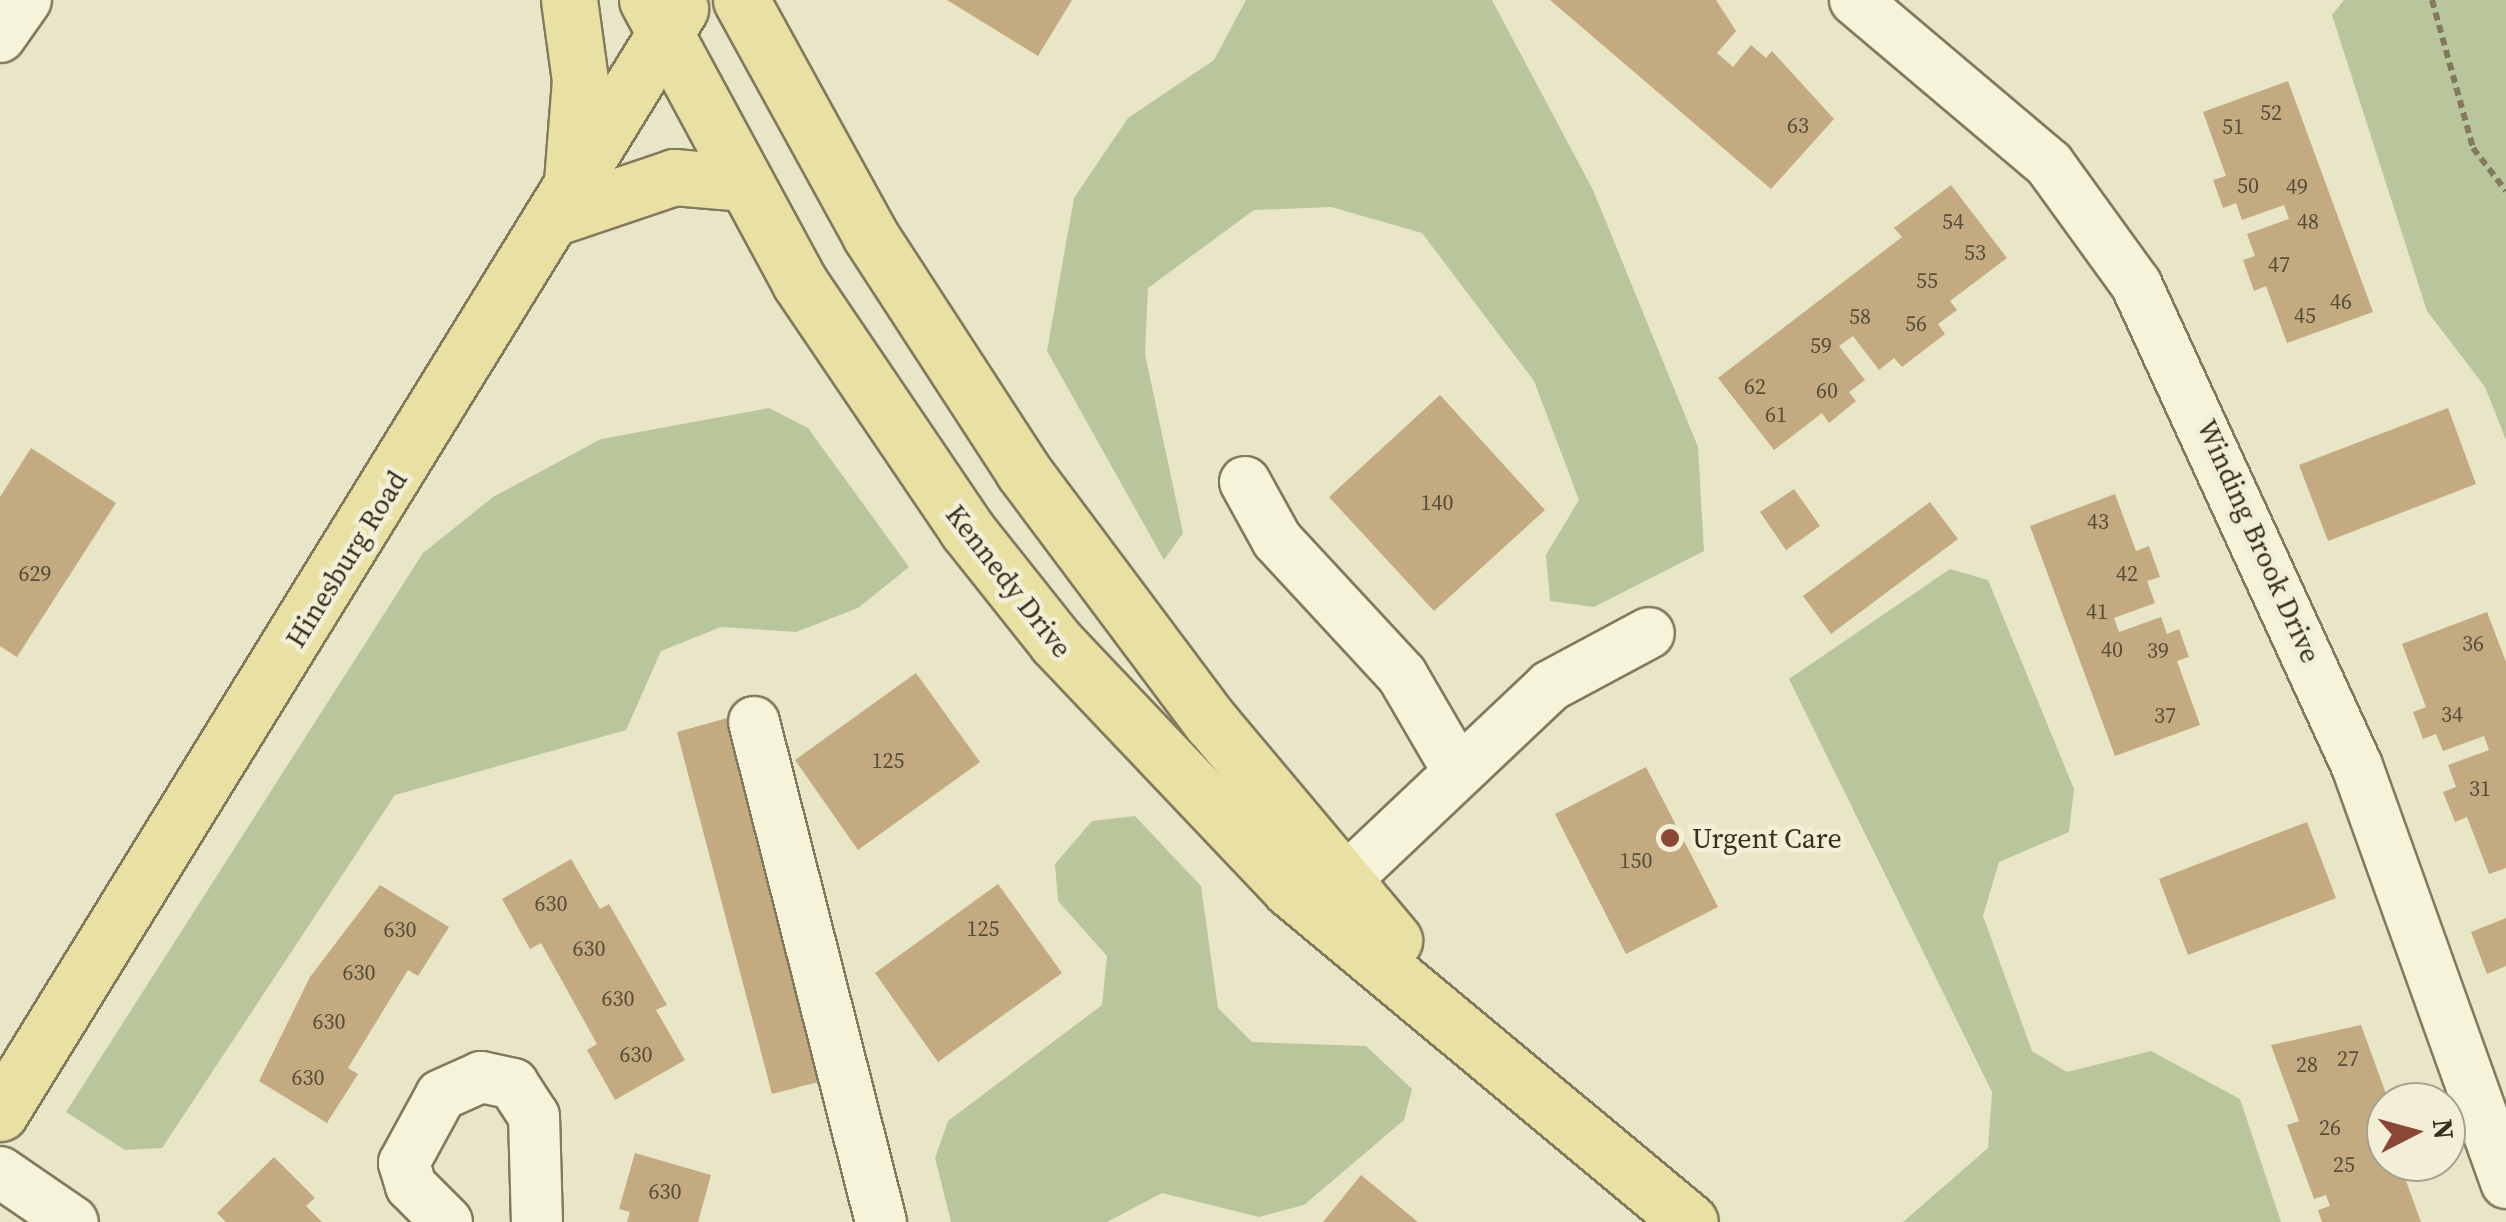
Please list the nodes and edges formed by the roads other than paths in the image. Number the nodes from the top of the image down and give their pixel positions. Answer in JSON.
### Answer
{"nodes":[{"id":1,"x":26,"y":0,"type":"edge"},
{"id":2,"x":569,"y":0,"type":"edge"},
{"id":3,"x":740,"y":0,"type":"edge"},
{"id":4,"x":1856,"y":0,"type":"edge"},
{"id":5,"x":666,"y":12,"type":"edge"},
{"id":6,"x":0,"y":37,"type":"edge"},
{"id":7,"x":742,"y":183,"type":"junction"},
{"id":8,"x":564,"y":204,"type":"junction"},
{"id":9,"x":1245,"y":482,"type":"dead end"},
{"id":10,"x":1650,"y":633,"type":"dead end"},
{"id":11,"x":754,"y":722,"type":"dead end"},
{"id":12,"x":1456,"y":766,"type":"junction"},
{"id":13,"x":1343,"y":882,"type":"junction"},
{"id":14,"x":1498,"y":1058,"type":"junction"},
{"id":15,"x":0,"y":1113,"type":"edge"},
{"id":16,"x":0,"y":1172,"type":"edge"},
{"id":17,"x":2506,"y":1183,"type":"edge"},
{"id":18,"x":73,"y":1222,"type":"edge"},
{"id":19,"x":447,"y":1222,"type":"edge"},
{"id":20,"x":537,"y":1222,"type":"edge"},
{"id":21,"x":882,"y":1222,"type":"edge"},
{"id":22,"x":1690,"y":1222,"type":"edge"}],
"edges":[{"from":1,"to":6,"type":"street"},
{"from":2,"to":8,"type":"main road"},
{"from":3,"to":13,"type":"main road","name":"Kennedy Drive"},
{"from":4,"to":17,"type":"street","name":"Winding Brook Drive"},
{"from":5,"to":7,"type":"main road","name":"Kennedy Drive"},
{"from":5,"to":8,"type":"main road","name":"Hinesburg Road"},
{"from":7,"to":8,"type":"main road"},
{"from":7,"to":14,"type":"main road","name":"Kennedy Drive"},
{"from":8,"to":15,"type":"main road","name":"Hinesburg Road"},
{"from":9,"to":12,"type":"street"},
{"from":10,"to":12,"type":"street"},
{"from":11,"to":21,"type":"street"},
{"from":12,"to":13,"type":"street"},
{"from":13,"to":14,"type":"main road","name":"Kennedy Drive"},
{"from":14,"to":22,"type":"main road","name":"Kennedy Drive"},
{"from":16,"to":18,"type":"street"},
{"from":19,"to":20,"type":"street"}]}
